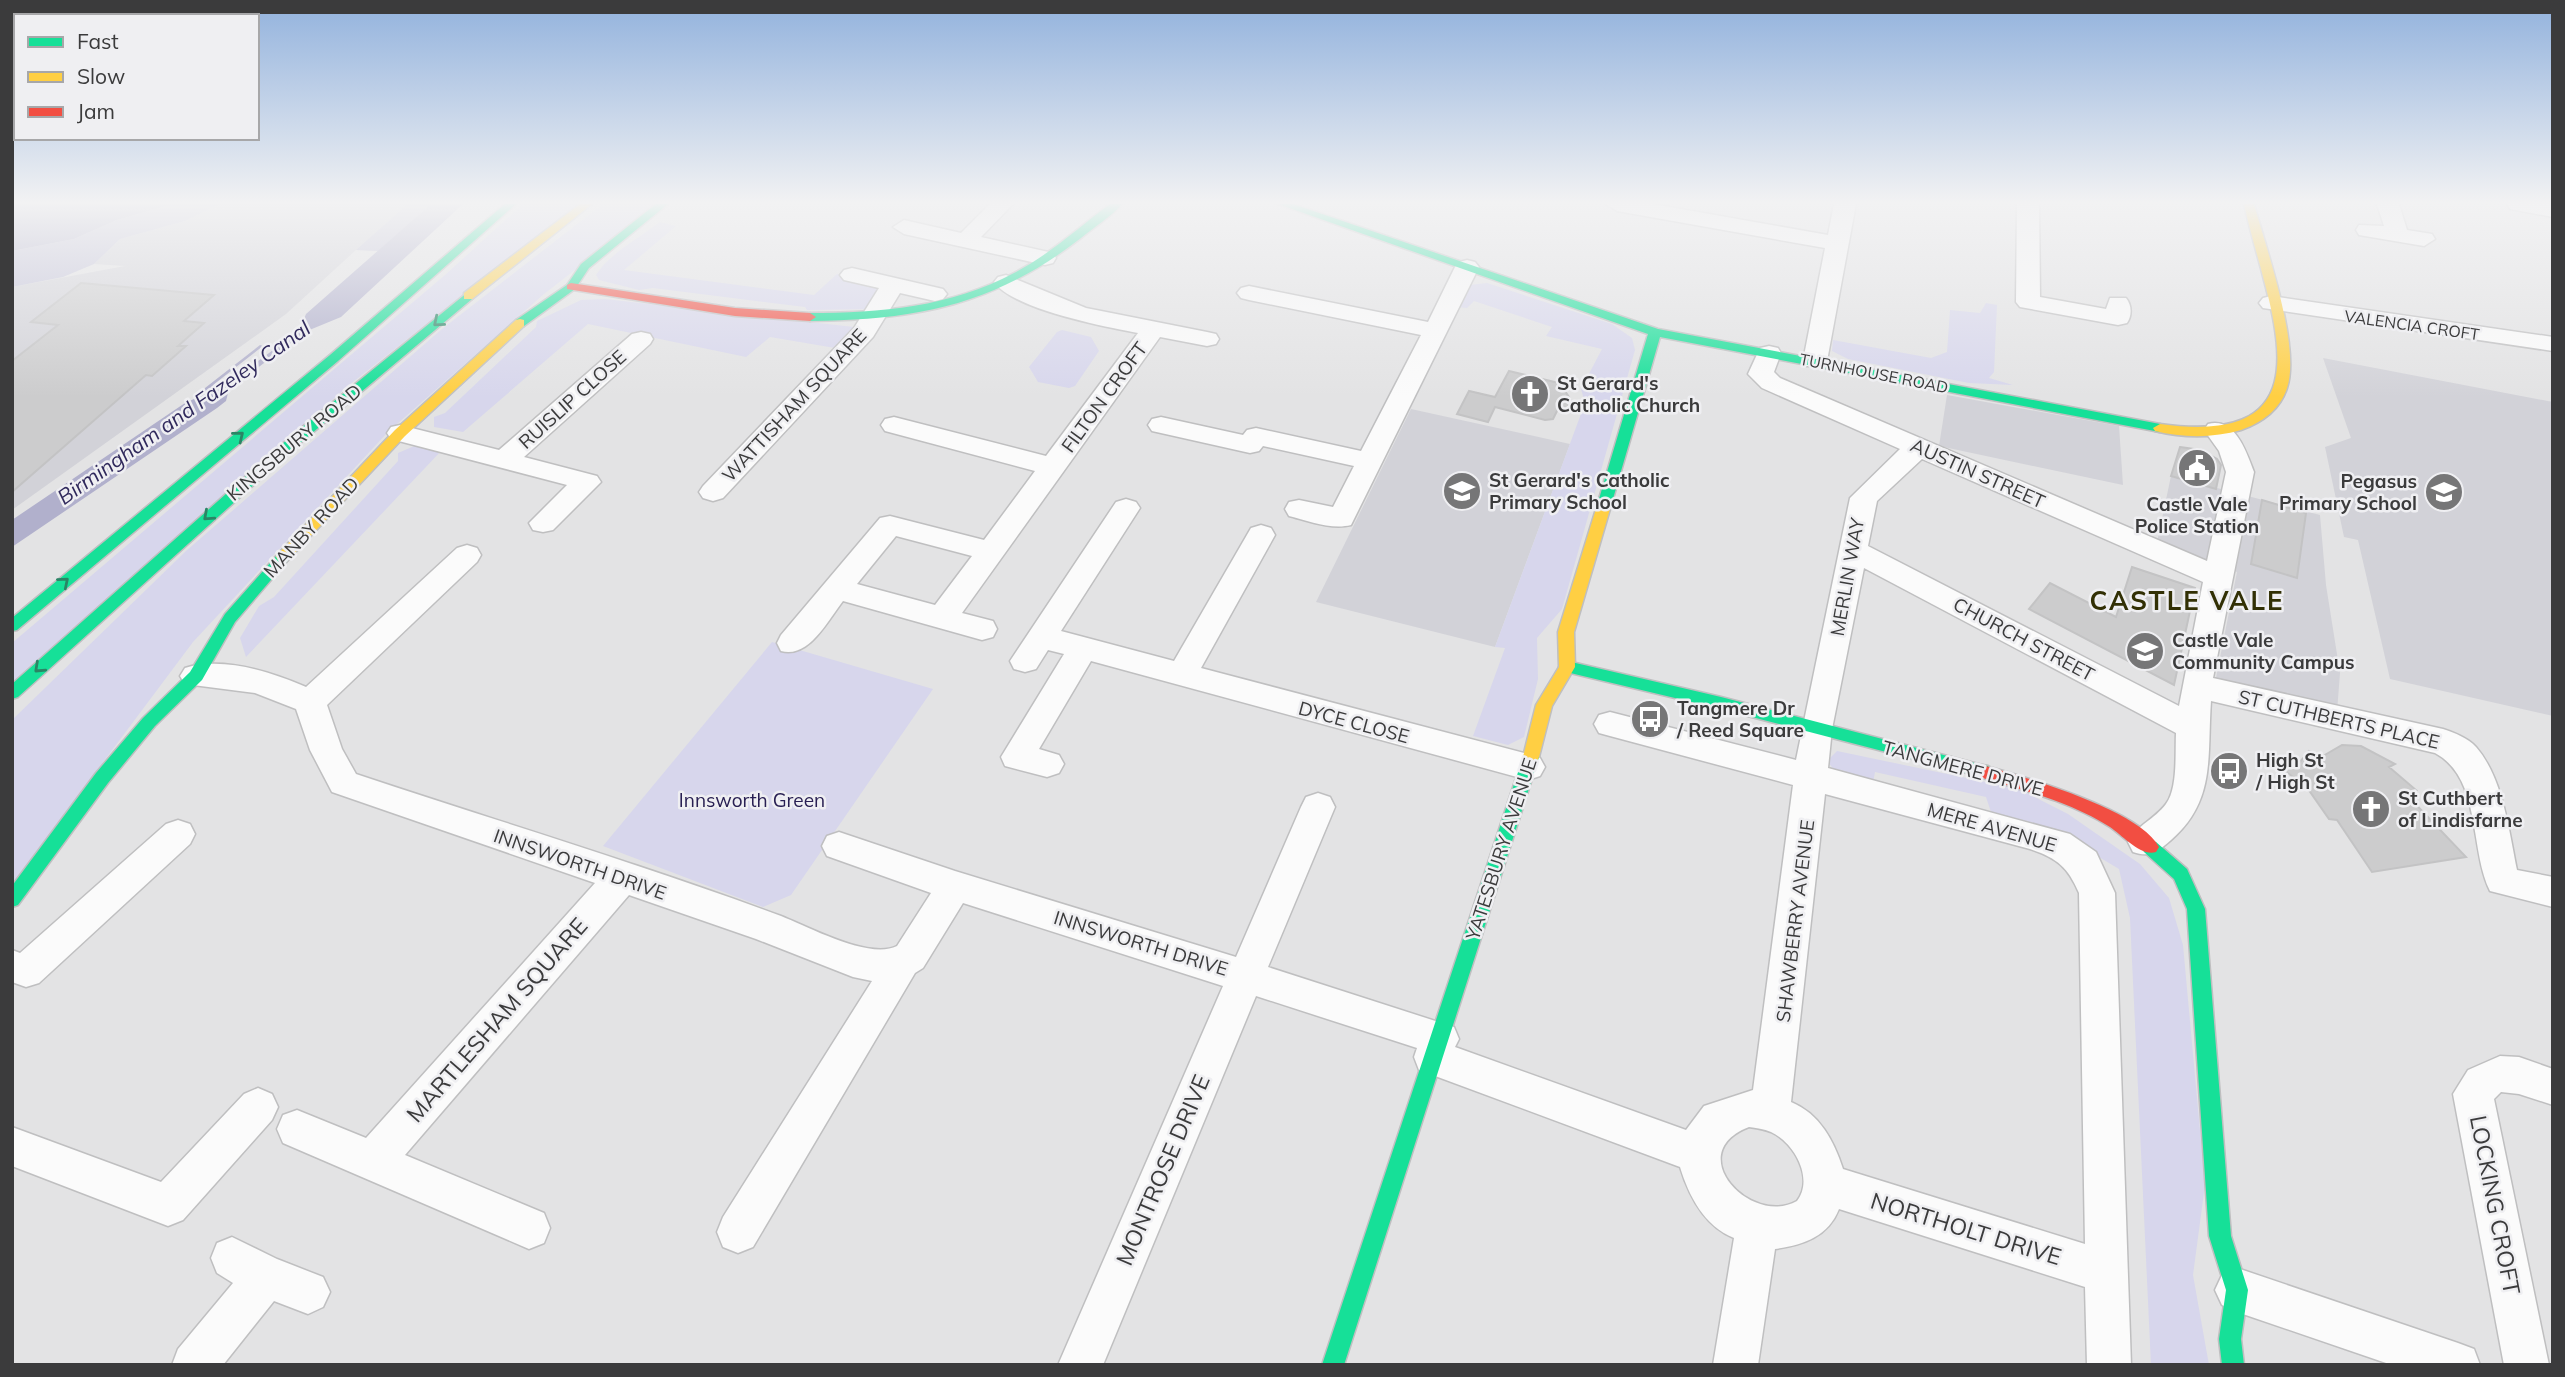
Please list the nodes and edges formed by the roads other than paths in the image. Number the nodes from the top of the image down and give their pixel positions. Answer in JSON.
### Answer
{"nodes":[{"id":1,"x":437,"y":268,"type":"edge"},
{"id":2,"x":503,"y":268,"type":"edge"},
{"id":3,"x":583,"y":268,"type":"edge"},
{"id":4,"x":1028,"y":268,"type":"edge"},
{"id":5,"x":1466,"y":268,"type":"edge"},
{"id":6,"x":1470,"y":268,"type":"edge"},
{"id":7,"x":1832,"y":268,"type":"edge"},
{"id":8,"x":2028,"y":268,"type":"edge"},
{"id":9,"x":2263,"y":268,"type":"edge"},
{"id":10,"x":852,"y":275,"type":"dead end"},
{"id":11,"x":1006,"y":282,"type":"junction"},
{"id":12,"x":571,"y":287,"type":"junction"},
{"id":13,"x":892,"y":287,"type":"junction"},
{"id":14,"x":1249,"y":293,"type":"dead end"},
{"id":15,"x":935,"y":294,"type":"dead end"},
{"id":16,"x":2118,"y":303,"type":"dead end"},
{"id":17,"x":2271,"y":303,"type":"junction"},
{"id":18,"x":874,"y":318,"type":"junction"},
{"id":19,"x":1154,"y":328,"type":"junction"},
{"id":20,"x":1433,"y":330,"type":"junction"},
{"id":21,"x":1655,"y":332,"type":"junction"},
{"id":22,"x":640,"y":339,"type":"dead end"},
{"id":23,"x":1207,"y":339,"type":"dead end"},
{"id":24,"x":2553,"y":344,"type":"edge"},
{"id":25,"x":1769,"y":353,"type":"junction"},
{"id":26,"x":1815,"y":361,"type":"junction"},
{"id":27,"x":894,"y":425,"type":"dead end"},
{"id":28,"x":1161,"y":425,"type":"dead end"},
{"id":29,"x":2217,"y":430,"type":"junction"},
{"id":30,"x":400,"y":432,"type":"junction"},
{"id":31,"x":1919,"y":447,"type":"junction"},
{"id":32,"x":504,"y":460,"type":"junction"},
{"id":33,"x":1370,"y":461,"type":"junction"},
{"id":34,"x":1054,"y":467,"type":"junction"},
{"id":35,"x":713,"y":492,"type":"dead end"},
{"id":36,"x":1126,"y":509,"type":"dead end"},
{"id":37,"x":1299,"y":509,"type":"dead end"},
{"id":38,"x":543,"y":523,"type":"dead end"},
{"id":39,"x":1261,"y":535,"type":"dead end"},
{"id":40,"x":991,"y":551,"type":"junction"},
{"id":41,"x":1855,"y":551,"type":"junction"},
{"id":42,"x":467,"y":555,"type":"dead end"},
{"id":43,"x":2217,"y":578,"type":"junction"},
{"id":44,"x":837,"y":589,"type":"junction"},
{"id":45,"x":942,"y":618,"type":"junction"},
{"id":46,"x":12,"y":626,"type":"edge"},
{"id":47,"x":982,"y":629,"type":"dead end"},
{"id":48,"x":792,"y":643,"type":"dead end"},
{"id":49,"x":1083,"y":648,"type":"junction"},
{"id":50,"x":1567,"y":667,"type":"junction"},
{"id":51,"x":1181,"y":675,"type":"junction"},
{"id":52,"x":196,"y":676,"type":"junction"},
{"id":53,"x":2196,"y":686,"type":"junction"},
{"id":54,"x":12,"y":693,"type":"edge"},
{"id":55,"x":310,"y":702,"type":"junction"},
{"id":56,"x":1610,"y":724,"type":"dead end"},
{"id":57,"x":2192,"y":727,"type":"junction"},
{"id":58,"x":1816,"y":729,"type":"junction"},
{"id":59,"x":1047,"y":764,"type":"dead end"},
{"id":60,"x":1528,"y":767,"type":"junction"},
{"id":61,"x":1812,"y":778,"type":"junction"},
{"id":62,"x":1318,"y":807,"type":"dead end"},
{"id":63,"x":178,"y":834,"type":"dead end"},
{"id":64,"x":2145,"y":842,"type":"junction"},
{"id":65,"x":839,"y":846,"type":"dead end"},
{"id":66,"x":622,"y":878,"type":"junction"},
{"id":67,"x":955,"y":886,"type":"junction"},
{"id":68,"x":2553,"y":892,"type":"edge"},
{"id":69,"x":12,"y":900,"type":"edge"},
{"id":70,"x":900,"y":963,"type":"junction"},
{"id":71,"x":12,"y":966,"type":"edge"},
{"id":72,"x":1246,"y":976,"type":"junction"},
{"id":73,"x":1436,"y":1048,"type":"junction"},
{"id":74,"x":2553,"y":1087,"type":"edge"},
{"id":75,"x":258,"y":1107,"type":"dead end"},
{"id":76,"x":1770,"y":1112,"type":"junction"},
{"id":77,"x":297,"y":1129,"type":"dead end"},
{"id":78,"x":12,"y":1146,"type":"edge"},
{"id":79,"x":1698,"y":1154,"type":"junction"},
{"id":80,"x":372,"y":1162,"type":"junction"},
{"id":81,"x":1825,"y":1184,"type":"junction"},
{"id":82,"x":1757,"y":1226,"type":"junction"},
{"id":83,"x":529,"y":1228,"type":"dead end"},
{"id":84,"x":738,"y":1233,"type":"dead end"},
{"id":85,"x":2106,"y":1272,"type":"junction"},
{"id":86,"x":2237,"y":1290,"type":"junction"},
{"id":87,"x":308,"y":1292,"type":"dead end"},
{"id":88,"x":194,"y":1365,"type":"edge"},
{"id":89,"x":1080,"y":1365,"type":"edge"},
{"id":90,"x":1333,"y":1365,"type":"edge"},
{"id":91,"x":1735,"y":1365,"type":"edge"},
{"id":92,"x":2109,"y":1365,"type":"edge"},
{"id":93,"x":2232,"y":1365,"type":"edge"},
{"id":94,"x":2458,"y":1365,"type":"edge"},
{"id":95,"x":2527,"y":1365,"type":"edge"}],
"edges":[{"from":46,"to":1,"type":"main road","name":"KINGSBURY ROAD","one_way":true},
{"from":2,"to":54,"type":"main road","name":"KINGSBURY ROAD","one_way":true},
{"from":3,"to":12,"type":"main road","name":"MANBY ROAD"},
{"from":4,"to":11,"type":"main road"},
{"from":5,"to":20,"type":"street"},
{"from":6,"to":21,"type":"main road","name":"TURNHOUSE ROAD"},
{"from":7,"to":26,"type":"street"},
{"from":8,"to":16,"type":"street"},
{"from":9,"to":17,"type":"main road","name":"TURNHOUSE ROAD"},
{"from":10,"to":13,"type":"street"},
{"from":11,"to":18,"type":"main road"},
{"from":11,"to":19,"type":"street","name":"FILTON CROFT"},
{"from":12,"to":18,"type":"main road"},
{"from":12,"to":30,"type":"main road","name":"MANBY ROAD"},
{"from":13,"to":15,"type":"street"},
{"from":13,"to":18,"type":"street","name":"WATTISHAM SQUARE"},
{"from":14,"to":20,"type":"street"},
{"from":17,"to":24,"type":"street","name":"VALENCIA CROFT"},
{"from":17,"to":29,"type":"main road","name":"TURNHOUSE ROAD"},
{"from":18,"to":35,"type":"street","name":"WATTISHAM SQUARE"},
{"from":19,"to":23,"type":"street","name":"FILTON CROFT"},
{"from":19,"to":34,"type":"street","name":"FILTON CROFT"},
{"from":20,"to":33,"type":"street"},
{"from":21,"to":25,"type":"main road","name":"TURNHOUSE ROAD"},
{"from":21,"to":50,"type":"main road"},
{"from":22,"to":32,"type":"street","name":"RUISLIP CLOSE"},
{"from":25,"to":26,"type":"main road","name":"TURNHOUSE ROAD"},
{"from":25,"to":31,"type":"street","name":"AUSTIN STREET"},
{"from":26,"to":29,"type":"main road","name":"TURNHOUSE ROAD"},
{"from":27,"to":34,"type":"street","name":"FILTON CROFT"},
{"from":28,"to":33,"type":"street"},
{"from":29,"to":43,"type":"street"},
{"from":30,"to":32,"type":"street","name":"RUISLIP CLOSE"},
{"from":30,"to":52,"type":"main road","name":"MANBY ROAD"},
{"from":31,"to":41,"type":"street","name":"MERLIN WAY"},
{"from":31,"to":43,"type":"street","name":"AUSTIN STREET"},
{"from":32,"to":38,"type":"street","name":"RUISLIP CLOSE"},
{"from":33,"to":37,"type":"street"},
{"from":34,"to":40,"type":"street","name":"FILTON CROFT"},
{"from":36,"to":49,"type":"street","name":"DYCE CLOSE"},
{"from":39,"to":51,"type":"street"},
{"from":40,"to":44,"type":"street"},
{"from":40,"to":45,"type":"street","name":"FILTON CROFT"},
{"from":41,"to":57,"type":"street","name":"CHURCH STREET"},
{"from":41,"to":58,"type":"street","name":"MERLIN WAY"},
{"from":42,"to":55,"type":"street"},
{"from":43,"to":53,"type":"street"},
{"from":44,"to":45,"type":"street"},
{"from":44,"to":48,"type":"street"},
{"from":45,"to":47,"type":"street"},
{"from":49,"to":51,"type":"street","name":"DYCE CLOSE"},
{"from":49,"to":59,"type":"street"},
{"from":50,"to":58,"type":"main road","name":"TANGMERE DRIVE"},
{"from":50,"to":60,"type":"main road","name":"YATESBURY AVENUE"},
{"from":51,"to":60,"type":"street","name":"DYCE CLOSE"},
{"from":52,"to":55,"type":"street"},
{"from":52,"to":69,"type":"main road","name":"MANBY ROAD"},
{"from":53,"to":57,"type":"street"},
{"from":53,"to":68,"type":"street","name":"ST CUTHBERTS PLACE"},
{"from":55,"to":66,"type":"street","name":"INNSWORTH DRIVE"},
{"from":56,"to":61,"type":"street","name":"MERE AVENUE"},
{"from":57,"to":64,"type":"street"},
{"from":58,"to":61,"type":"street","name":"SHAWBERRY AVENUE"},
{"from":58,"to":64,"type":"main road","name":"TANGMERE DRIVE"},
{"from":60,"to":73,"type":"main road","name":"YATESBURY AVENUE"},
{"from":61,"to":76,"type":"street","name":"SHAWBERRY AVENUE"},
{"from":61,"to":85,"type":"street","name":"MERE AVENUE"},
{"from":62,"to":72,"type":"street","name":"INNSWORTH DRIVE"},
{"from":63,"to":71,"type":"street"},
{"from":64,"to":86,"type":"main road","name":"TANGMERE DRIVE"},
{"from":65,"to":67,"type":"street","name":"INNSWORTH DRIVE"},
{"from":66,"to":70,"type":"street","name":"INNSWORTH DRIVE"},
{"from":66,"to":80,"type":"street","name":"MARTLESHAM SQUARE"},
{"from":67,"to":70,"type":"street"},
{"from":67,"to":72,"type":"street","name":"INNSWORTH DRIVE"},
{"from":70,"to":84,"type":"street"},
{"from":72,"to":73,"type":"street","name":"INNSWORTH DRIVE"},
{"from":72,"to":89,"type":"street","name":"MONTROSE DRIVE"},
{"from":73,"to":79,"type":"street"},
{"from":73,"to":90,"type":"main road","name":"YATESBURY AVENUE"},
{"from":74,"to":95,"type":"street","name":"LOCKING CROFT"},
{"from":75,"to":78,"type":"street"},
{"from":76,"to":79,"type":"street"},
{"from":76,"to":81,"type":"street"},
{"from":77,"to":80,"type":"street"},
{"from":79,"to":82,"type":"street"},
{"from":80,"to":83,"type":"street"},
{"from":81,"to":82,"type":"street"},
{"from":81,"to":85,"type":"street","name":"NORTHOLT DRIVE"},
{"from":82,"to":91,"type":"street"},
{"from":85,"to":92,"type":"street","name":"MERE AVENUE"},
{"from":86,"to":93,"type":"main road","name":"TANGMERE DRIVE"},
{"from":86,"to":94,"type":"street"},
{"from":87,"to":88,"type":"street"}]}
